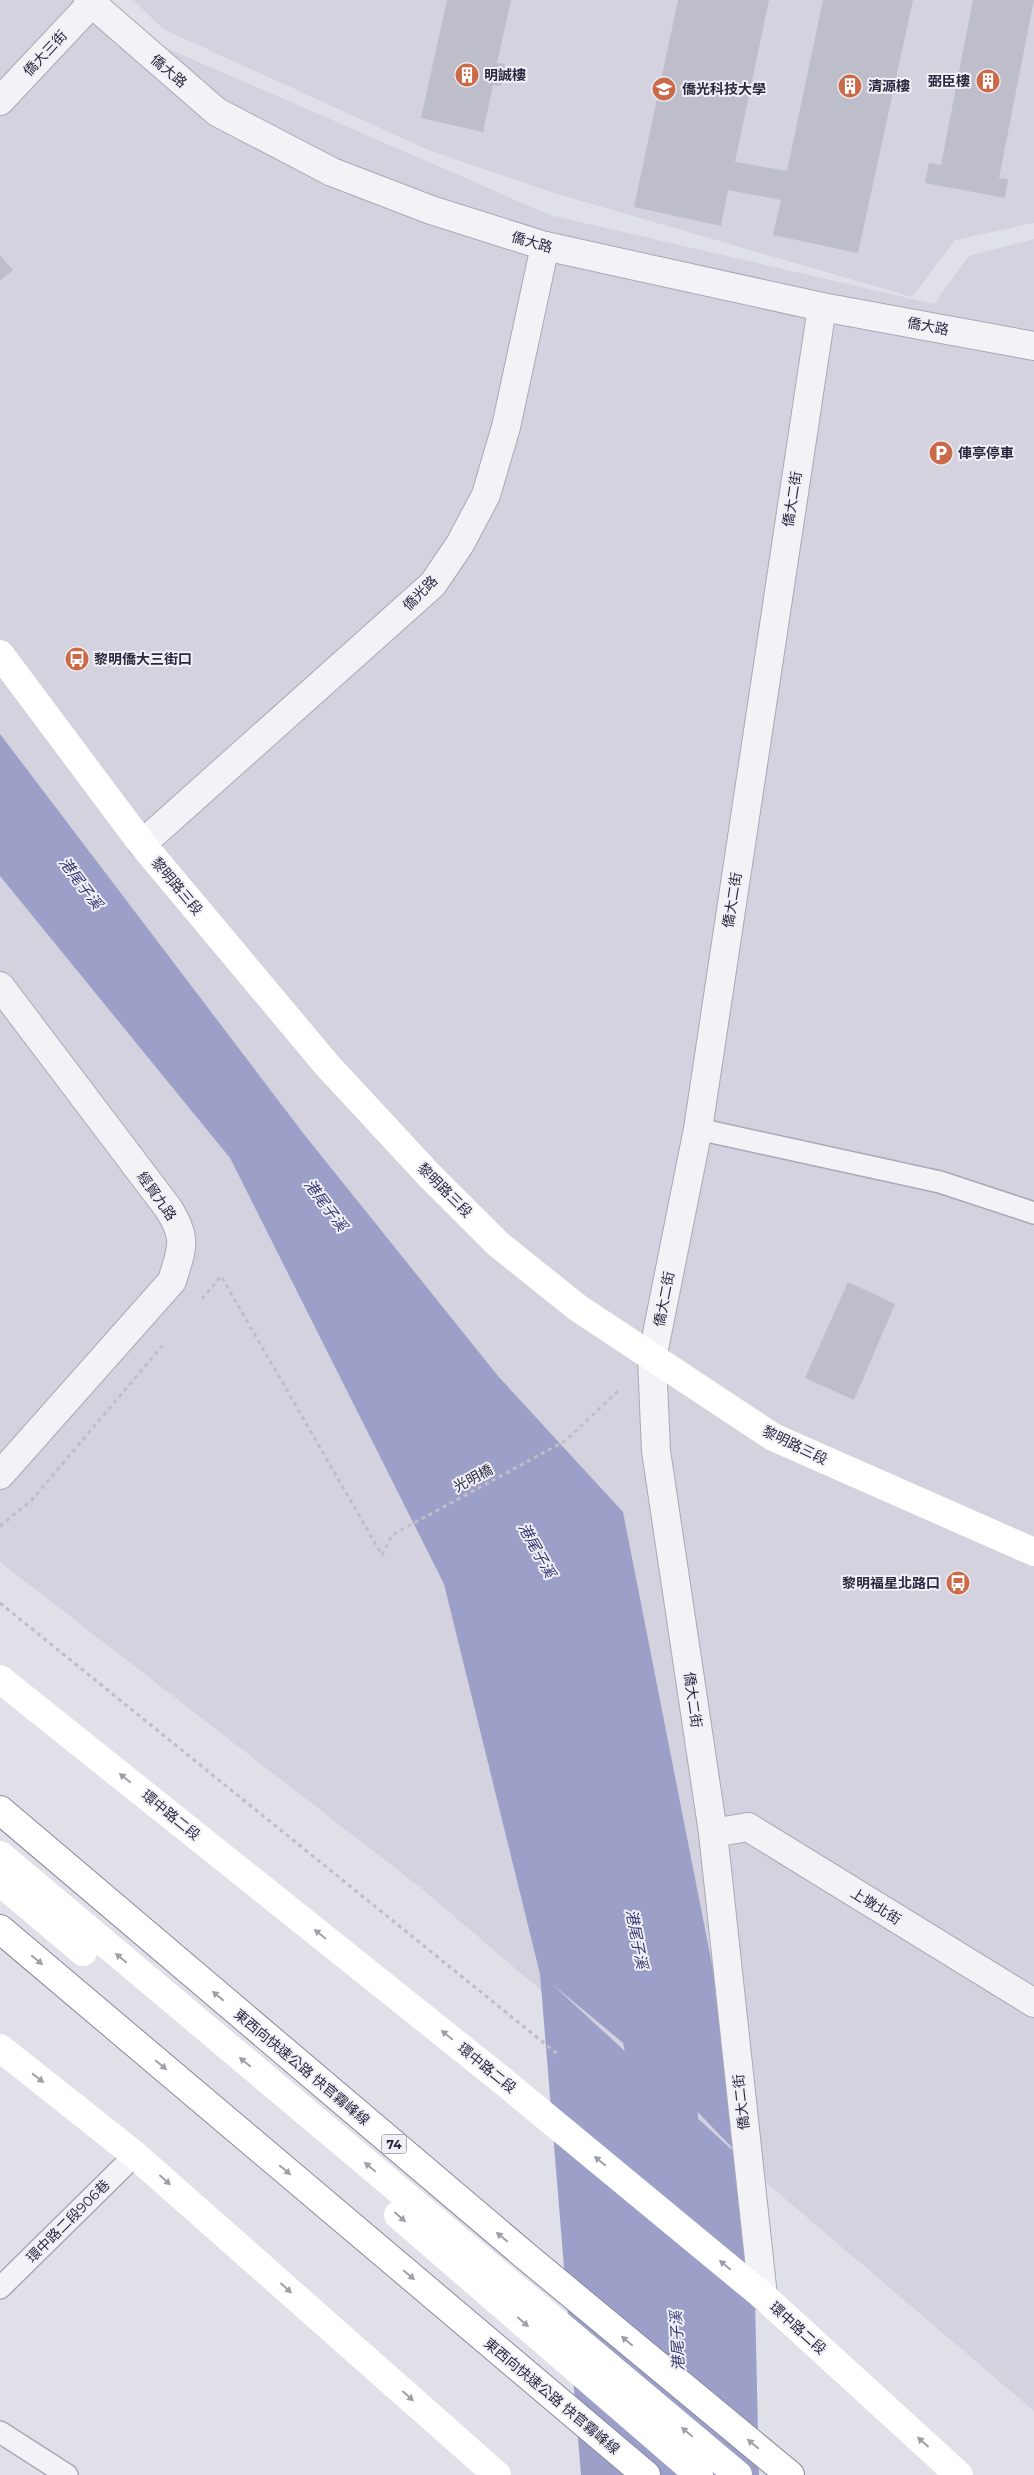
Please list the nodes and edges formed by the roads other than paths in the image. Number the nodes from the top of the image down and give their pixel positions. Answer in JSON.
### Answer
{"nodes":[{"id":1,"x":89,"y":2,"type":"edge"},
{"id":2,"x":0,"y":101,"type":"edge"},
{"id":3,"x":545,"y":246,"type":"junction"},
{"id":4,"x":822,"y":306,"type":"junction"},
{"id":5,"x":1034,"y":346,"type":"edge"},
{"id":6,"x":0,"y":654,"type":"edge"},
{"id":7,"x":142,"y":844,"type":"junction"},
{"id":8,"x":0,"y":986,"type":"edge"},
{"id":9,"x":698,"y":1129,"type":"junction"},
{"id":10,"x":1034,"y":1213,"type":"edge"},
{"id":11,"x":652,"y":1359,"type":"junction"},
{"id":12,"x":0,"y":1475,"type":"edge"},
{"id":13,"x":1034,"y":1552,"type":"edge"},
{"id":14,"x":0,"y":1678,"type":"edge"},
{"id":15,"x":0,"y":1810,"type":"edge"},
{"id":16,"x":713,"y":1833,"type":"junction"},
{"id":17,"x":0,"y":1855,"type":"edge"},
{"id":18,"x":0,"y":1882,"type":"edge"},
{"id":19,"x":0,"y":1929,"type":"edge"},
{"id":20,"x":1034,"y":2003,"type":"edge"},
{"id":21,"x":0,"y":2048,"type":"edge"},
{"id":22,"x":136,"y":2155,"type":"junction"},
{"id":23,"x":0,"y":2288,"type":"edge"},
{"id":24,"x":763,"y":2296,"type":"junction"},
{"id":25,"x":0,"y":2432,"type":"edge"},
{"id":26,"x":67,"y":2475,"type":"edge"},
{"id":27,"x":497,"y":2475,"type":"edge"},
{"id":28,"x":646,"y":2475,"type":"edge"},
{"id":29,"x":699,"y":2475,"type":"edge"},
{"id":30,"x":738,"y":2475,"type":"edge"},
{"id":31,"x":790,"y":2475,"type":"edge"},
{"id":32,"x":959,"y":2475,"type":"edge"}],
"edges":[{"from":1,"to":2,"type":"street","name":"僑大三街"},
{"from":1,"to":3,"type":"street","name":"僑大路"},
{"from":3,"to":4,"type":"street","name":"僑大路"},
{"from":3,"to":7,"type":"street","name":"僑光路"},
{"from":4,"to":5,"type":"street","name":"僑大路"},
{"from":4,"to":9,"type":"street","name":"僑大二街"},
{"from":6,"to":7,"type":"main road","name":"黎明路三段"},
{"from":7,"to":11,"type":"main road","name":"黎明路三段"},
{"from":8,"to":12,"type":"street","name":"經貿九路"},
{"from":9,"to":10,"type":"lane"},
{"from":9,"to":11,"type":"street","name":"僑大二街"},
{"from":11,"to":13,"type":"main road","name":"黎明路三段"},
{"from":11,"to":16,"type":"street","name":"僑大二街"},
{"from":24,"to":14,"type":"main road","name":"環中路二段","one_way":true},
{"from":31,"to":15,"type":"main road","name":"東西向快速公路 快官霧峰線","number":"74","one_way":true},
{"from":16,"to":20,"type":"street","name":"上墩北街"},
{"from":16,"to":24,"type":"street","name":"僑大二街"},
{"from":30,"to":17,"type":"main road","one_way":true},
{"from":18,"to":29,"type":"main road","one_way":true},
{"from":19,"to":28,"type":"main road","name":"東西向快速公路 快官霧峰線","one_way":true},
{"from":21,"to":22,"type":"main road","one_way":true},
{"from":22,"to":23,"type":"lane","name":"環中路二段906巷"},
{"from":22,"to":27,"type":"main road","one_way":true},
{"from":32,"to":24,"type":"main road","name":"環中路二段","one_way":true},
{"from":25,"to":26,"type":"lane"}]}
